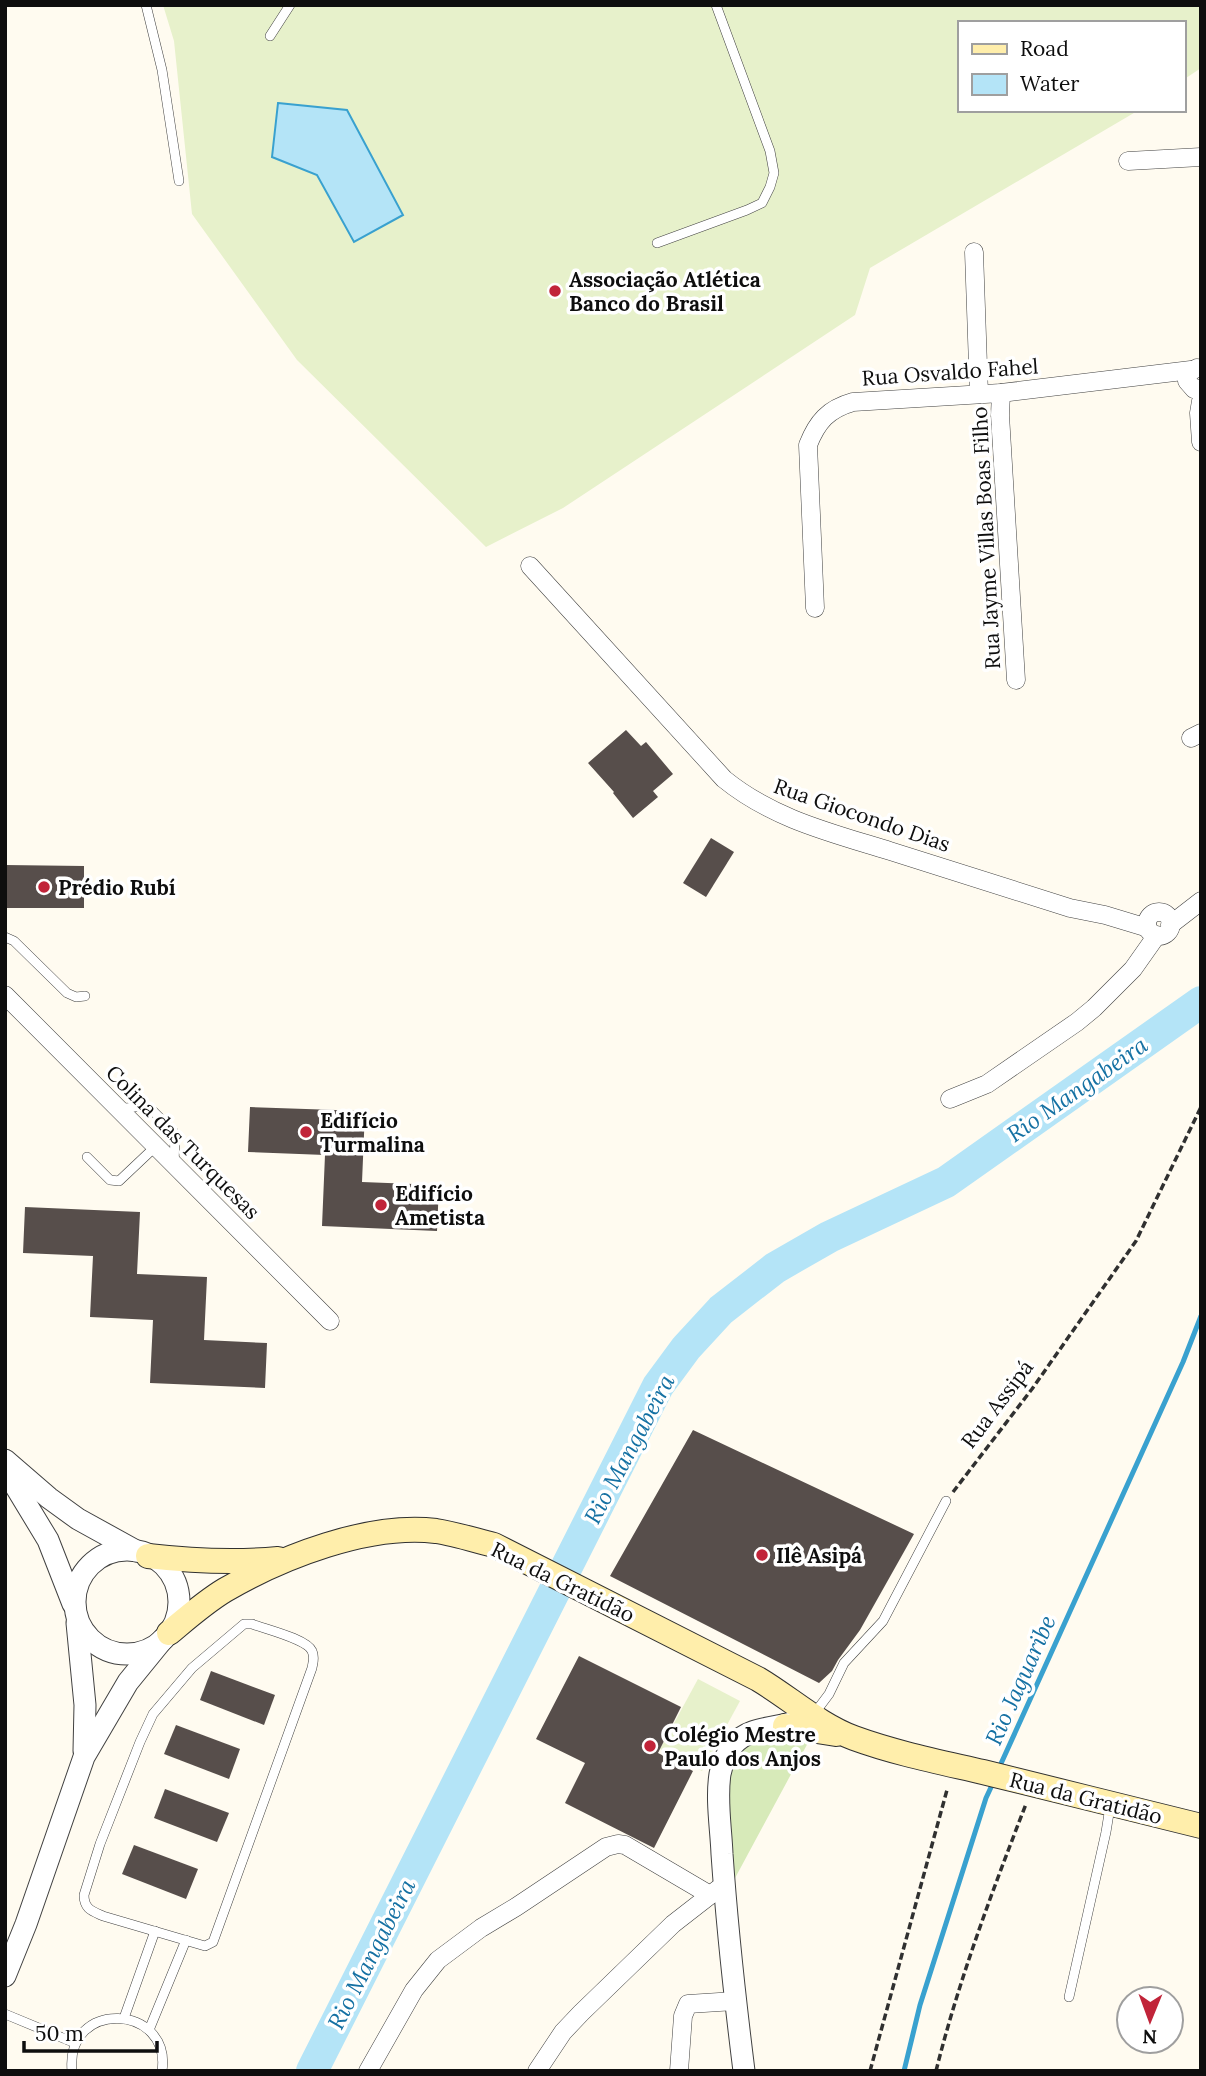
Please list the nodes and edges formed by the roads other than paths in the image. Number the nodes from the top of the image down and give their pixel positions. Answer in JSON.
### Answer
{"nodes":[{"id":1,"x":146,"y":5,"type":"edge"},
{"id":2,"x":290,"y":5,"type":"edge"},
{"id":3,"x":716,"y":5,"type":"edge"},
{"id":4,"x":270,"y":36,"type":"dead end"},
{"id":5,"x":1201,"y":157,"type":"edge"},
{"id":6,"x":1128,"y":161,"type":"dead end"},
{"id":7,"x":179,"y":181,"type":"dead end"},
{"id":8,"x":657,"y":243,"type":"dead end"},
{"id":9,"x":974,"y":253,"type":"dead end"},
{"id":10,"x":1197,"y":383,"type":"edge"},
{"id":11,"x":1001,"y":393,"type":"junction"},
{"id":12,"x":979,"y":394,"type":"junction"},
{"id":13,"x":1201,"y":442,"type":"edge"},
{"id":14,"x":530,"y":566,"type":"dead end"},
{"id":15,"x":815,"y":608,"type":"dead end"},
{"id":16,"x":1016,"y":680,"type":"dead end"},
{"id":17,"x":1199,"y":902,"type":"edge"},
{"id":18,"x":1158,"y":923,"type":"junction"},
{"id":19,"x":5,"y":937,"type":"edge"},
{"id":20,"x":5,"y":995,"type":"edge"},
{"id":21,"x":85,"y":996,"type":"dead end"},
{"id":22,"x":950,"y":1099,"type":"dead end"},
{"id":23,"x":118,"y":1109,"type":"junction"},
{"id":24,"x":155,"y":1147,"type":"junction"},
{"id":25,"x":87,"y":1157,"type":"dead end"},
{"id":26,"x":174,"y":1166,"type":"junction"},
{"id":27,"x":330,"y":1321,"type":"dead end"},
{"id":28,"x":5,"y":1460,"type":"edge"},
{"id":29,"x":5,"y":1469,"type":"edge"},
{"id":30,"x":946,"y":1501,"type":"road end"},
{"id":31,"x":143,"y":1554,"type":"junction"},
{"id":32,"x":293,"y":1557,"type":"junction"},
{"id":33,"x":76,"y":1614,"type":"junction"},
{"id":34,"x":166,"y":1636,"type":"junction"},
{"id":35,"x":813,"y":1715,"type":"junction"},
{"id":36,"x":785,"y":1726,"type":"junction"},
{"id":37,"x":851,"y":1737,"type":"junction"},
{"id":38,"x":84,"y":1757,"type":"junction"},
{"id":39,"x":1110,"y":1805,"type":"junction"},
{"id":40,"x":1201,"y":1826,"type":"edge"},
{"id":41,"x":717,"y":1890,"type":"junction"},
{"id":42,"x":155,"y":1931,"type":"junction"},
{"id":43,"x":186,"y":1940,"type":"junction"},
{"id":44,"x":5,"y":1976,"type":"edge"},
{"id":45,"x":1069,"y":1997,"type":"dead end"},
{"id":46,"x":726,"y":2001,"type":"junction"},
{"id":47,"x":5,"y":2014,"type":"edge"},
{"id":48,"x":124,"y":2018,"type":"junction"},
{"id":49,"x":149,"y":2030,"type":"junction"},
{"id":50,"x":75,"y":2043,"type":"junction"},
{"id":51,"x":72,"y":2071,"type":"edge"},
{"id":52,"x":162,"y":2071,"type":"edge"},
{"id":53,"x":368,"y":2071,"type":"edge"},
{"id":54,"x":537,"y":2071,"type":"edge"},
{"id":55,"x":679,"y":2071,"type":"edge"},
{"id":56,"x":744,"y":2071,"type":"edge"}],
"edges":[{"from":1,"to":7,"type":"lane"},
{"from":2,"to":4,"type":"lane"},
{"from":3,"to":8,"type":"lane"},
{"from":5,"to":6,"type":"street"},
{"from":9,"to":12,"type":"street","name":"Rua Jayme Villas Boas Filho"},
{"from":10,"to":11,"type":"street","name":"Rua Osvaldo Fahel"},
{"from":10,"to":13,"type":"street"},
{"from":11,"to":12,"type":"street","name":"Rua Osvaldo Fahel"},
{"from":11,"to":16,"type":"street","name":"Rua Jayme Villas Boas Filho"},
{"from":12,"to":15,"type":"street","name":"Rua Osvaldo Fahel"},
{"from":14,"to":18,"type":"street","name":"Rua Giocondo Dias"},
{"from":17,"to":18,"type":"street","name":"Rua Giocondo Dias"},
{"from":18,"to":22,"type":"street"},
{"from":19,"to":21,"type":"lane"},
{"from":20,"to":23,"type":"street","name":"Colina das Turquesas"},
{"from":23,"to":24,"type":"street","name":"Colina das Turquesas"},
{"from":23,"to":26,"type":"lane"},
{"from":24,"to":25,"type":"lane"},
{"from":24,"to":26,"type":"street","name":"Colina das Turquesas"},
{"from":26,"to":27,"type":"street","name":"Colina das Turquesas"},
{"from":28,"to":31,"type":"street","name":"Rua da Gratidão"},
{"from":29,"to":33,"type":"street"},
{"from":30,"to":35,"type":"lane"},
{"from":31,"to":32,"type":"main road","name":"Rua da Gratidão"},
{"from":31,"to":33,"type":"street"},
{"from":31,"to":34,"type":"street"},
{"from":32,"to":34,"type":"main road","name":"Rua da Gratidão"},
{"from":32,"to":35,"type":"main road","name":"Rua da Gratidão"},
{"from":33,"to":34,"type":"street"},
{"from":33,"to":38,"type":"street"},
{"from":34,"to":38,"type":"street"},
{"from":35,"to":36,"type":"street"},
{"from":35,"to":37,"type":"main road","name":"Rua da Gratidão"},
{"from":36,"to":37,"type":"main road"},
{"from":36,"to":41,"type":"street"},
{"from":37,"to":39,"type":"main road","name":"Rua da Gratidão"},
{"from":38,"to":44,"type":"street"},
{"from":39,"to":40,"type":"main road","name":"Rua da Gratidão"},
{"from":39,"to":45,"type":"lane"},
{"from":41,"to":46,"type":"street"},
{"from":41,"to":53,"type":"street"},
{"from":41,"to":54,"type":"street"},
{"from":42,"to":43,"type":"lane"},
{"from":42,"to":43,"type":"lane"},
{"from":42,"to":48,"type":"lane"},
{"from":43,"to":49,"type":"lane"},
{"from":46,"to":55,"type":"street"},
{"from":46,"to":56,"type":"street"},
{"from":47,"to":50,"type":"lane"},
{"from":48,"to":49,"type":"lane"},
{"from":48,"to":50,"type":"lane"},
{"from":49,"to":52,"type":"lane"},
{"from":50,"to":51,"type":"lane"}]}
